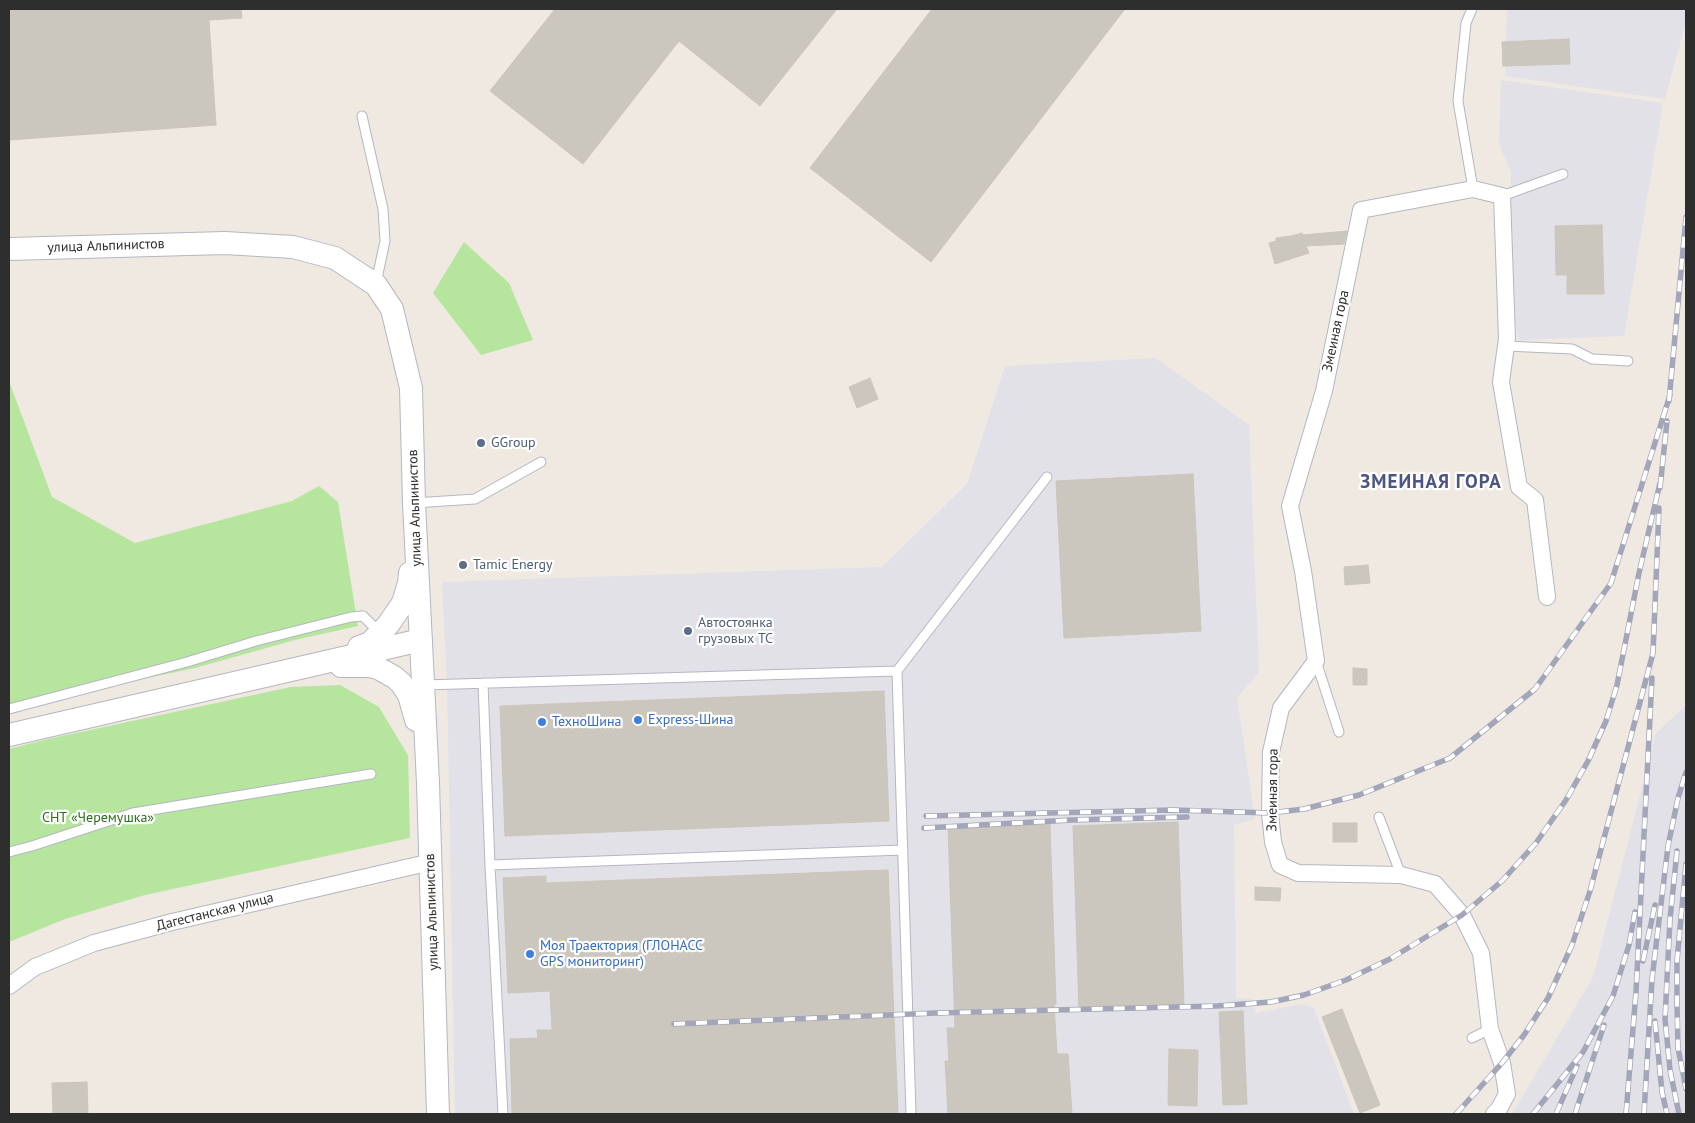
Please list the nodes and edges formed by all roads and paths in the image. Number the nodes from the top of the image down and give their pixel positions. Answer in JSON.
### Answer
{"nodes":[{"id":1,"x":1472,"y":9,"type":"edge"},
{"id":2,"x":362,"y":116,"type":"dead end"},
{"id":3,"x":1563,"y":174,"type":"dead end"},
{"id":4,"x":1473,"y":189,"type":"junction"},
{"id":5,"x":1502,"y":196,"type":"junction"},
{"id":6,"x":9,"y":249,"type":"edge"},
{"id":7,"x":376,"y":285,"type":"junction"},
{"id":8,"x":1506,"y":346,"type":"junction"},
{"id":9,"x":1628,"y":361,"type":"dead end"},
{"id":10,"x":541,"y":462,"type":"dead end"},
{"id":11,"x":1047,"y":477,"type":"dead end"},
{"id":12,"x":414,"y":507,"type":"junction"},
{"id":13,"x":1547,"y":597,"type":"dead end"},
{"id":14,"x":381,"y":634,"type":"junction"},
{"id":15,"x":421,"y":640,"type":"junction"},
{"id":16,"x":1316,"y":661,"type":"junction"},
{"id":17,"x":321,"y":662,"type":"junction"},
{"id":18,"x":897,"y":671,"type":"junction"},
{"id":19,"x":268,"y":675,"type":"junction"},
{"id":20,"x":483,"y":683,"type":"junction"},
{"id":21,"x":423,"y":685,"type":"junction"},
{"id":22,"x":9,"y":709,"type":"edge"},
{"id":23,"x":1339,"y":732,"type":"dead end"},
{"id":24,"x":9,"y":735,"type":"edge"},
{"id":25,"x":371,"y":774,"type":"dead end"},
{"id":26,"x":428,"y":783,"type":"junction"},
{"id":27,"x":1379,"y":817,"type":"dead end"},
{"id":28,"x":903,"y":850,"type":"junction"},
{"id":29,"x":9,"y":852,"type":"edge"},
{"id":30,"x":431,"y":862,"type":"junction"},
{"id":31,"x":490,"y":864,"type":"junction"},
{"id":32,"x":1401,"y":875,"type":"junction"},
{"id":33,"x":9,"y":986,"type":"edge"},
{"id":34,"x":1490,"y":1029,"type":"junction"},
{"id":35,"x":1472,"y":1038,"type":"dead end"},
{"id":36,"x":438,"y":1114,"type":"edge"},
{"id":37,"x":503,"y":1114,"type":"edge"},
{"id":38,"x":911,"y":1114,"type":"edge"},
{"id":39,"x":1494,"y":1114,"type":"edge"}],
"edges":[{"from":1,"to":4,"type":"lane"},
{"from":2,"to":7,"type":"lane"},
{"from":3,"to":5,"type":"lane"},
{"from":4,"to":5,"type":"street","name":"Змеиная гора"},
{"from":4,"to":16,"type":"street","name":"Змеиная гора"},
{"from":5,"to":8,"type":"street"},
{"from":6,"to":7,"type":"main road","name":"улица Альпинистов"},
{"from":7,"to":12,"type":"main road","name":"улица Альпинистов"},
{"from":8,"to":9,"type":"lane"},
{"from":8,"to":13,"type":"street"},
{"from":10,"to":12,"type":"lane"},
{"from":11,"to":18,"type":"lane"},
{"from":12,"to":14,"type":"main road"},
{"from":12,"to":15,"type":"main road","name":"улица Альпинистов"},
{"from":14,"to":17,"type":"main road"},
{"from":14,"to":22,"type":"lane"},
{"from":15,"to":17,"type":"main road"},
{"from":15,"to":21,"type":"main road","name":"улица Альпинистов"},
{"from":16,"to":23,"type":"lane"},
{"from":16,"to":32,"type":"street","name":"Змеиная гора"},
{"from":17,"to":19,"type":"main road"},
{"from":18,"to":20,"type":"lane"},
{"from":18,"to":28,"type":"lane"},
{"from":19,"to":24,"type":"main road"},
{"from":19,"to":26,"type":"main road"},
{"from":20,"to":21,"type":"lane"},
{"from":20,"to":31,"type":"lane"},
{"from":21,"to":26,"type":"main road","name":"улица Альпинистов"},
{"from":25,"to":29,"type":"lane"},
{"from":26,"to":30,"type":"main road","name":"улица Альпинистов"},
{"from":27,"to":32,"type":"lane"},
{"from":28,"to":31,"type":"lane"},
{"from":28,"to":38,"type":"lane"},
{"from":30,"to":33,"type":"street","name":"Дагестанская улица"},
{"from":30,"to":36,"type":"main road","name":"улица Альпинистов"},
{"from":31,"to":37,"type":"lane"},
{"from":32,"to":34,"type":"street"},
{"from":34,"to":35,"type":"lane"},
{"from":34,"to":39,"type":"street"}]}
